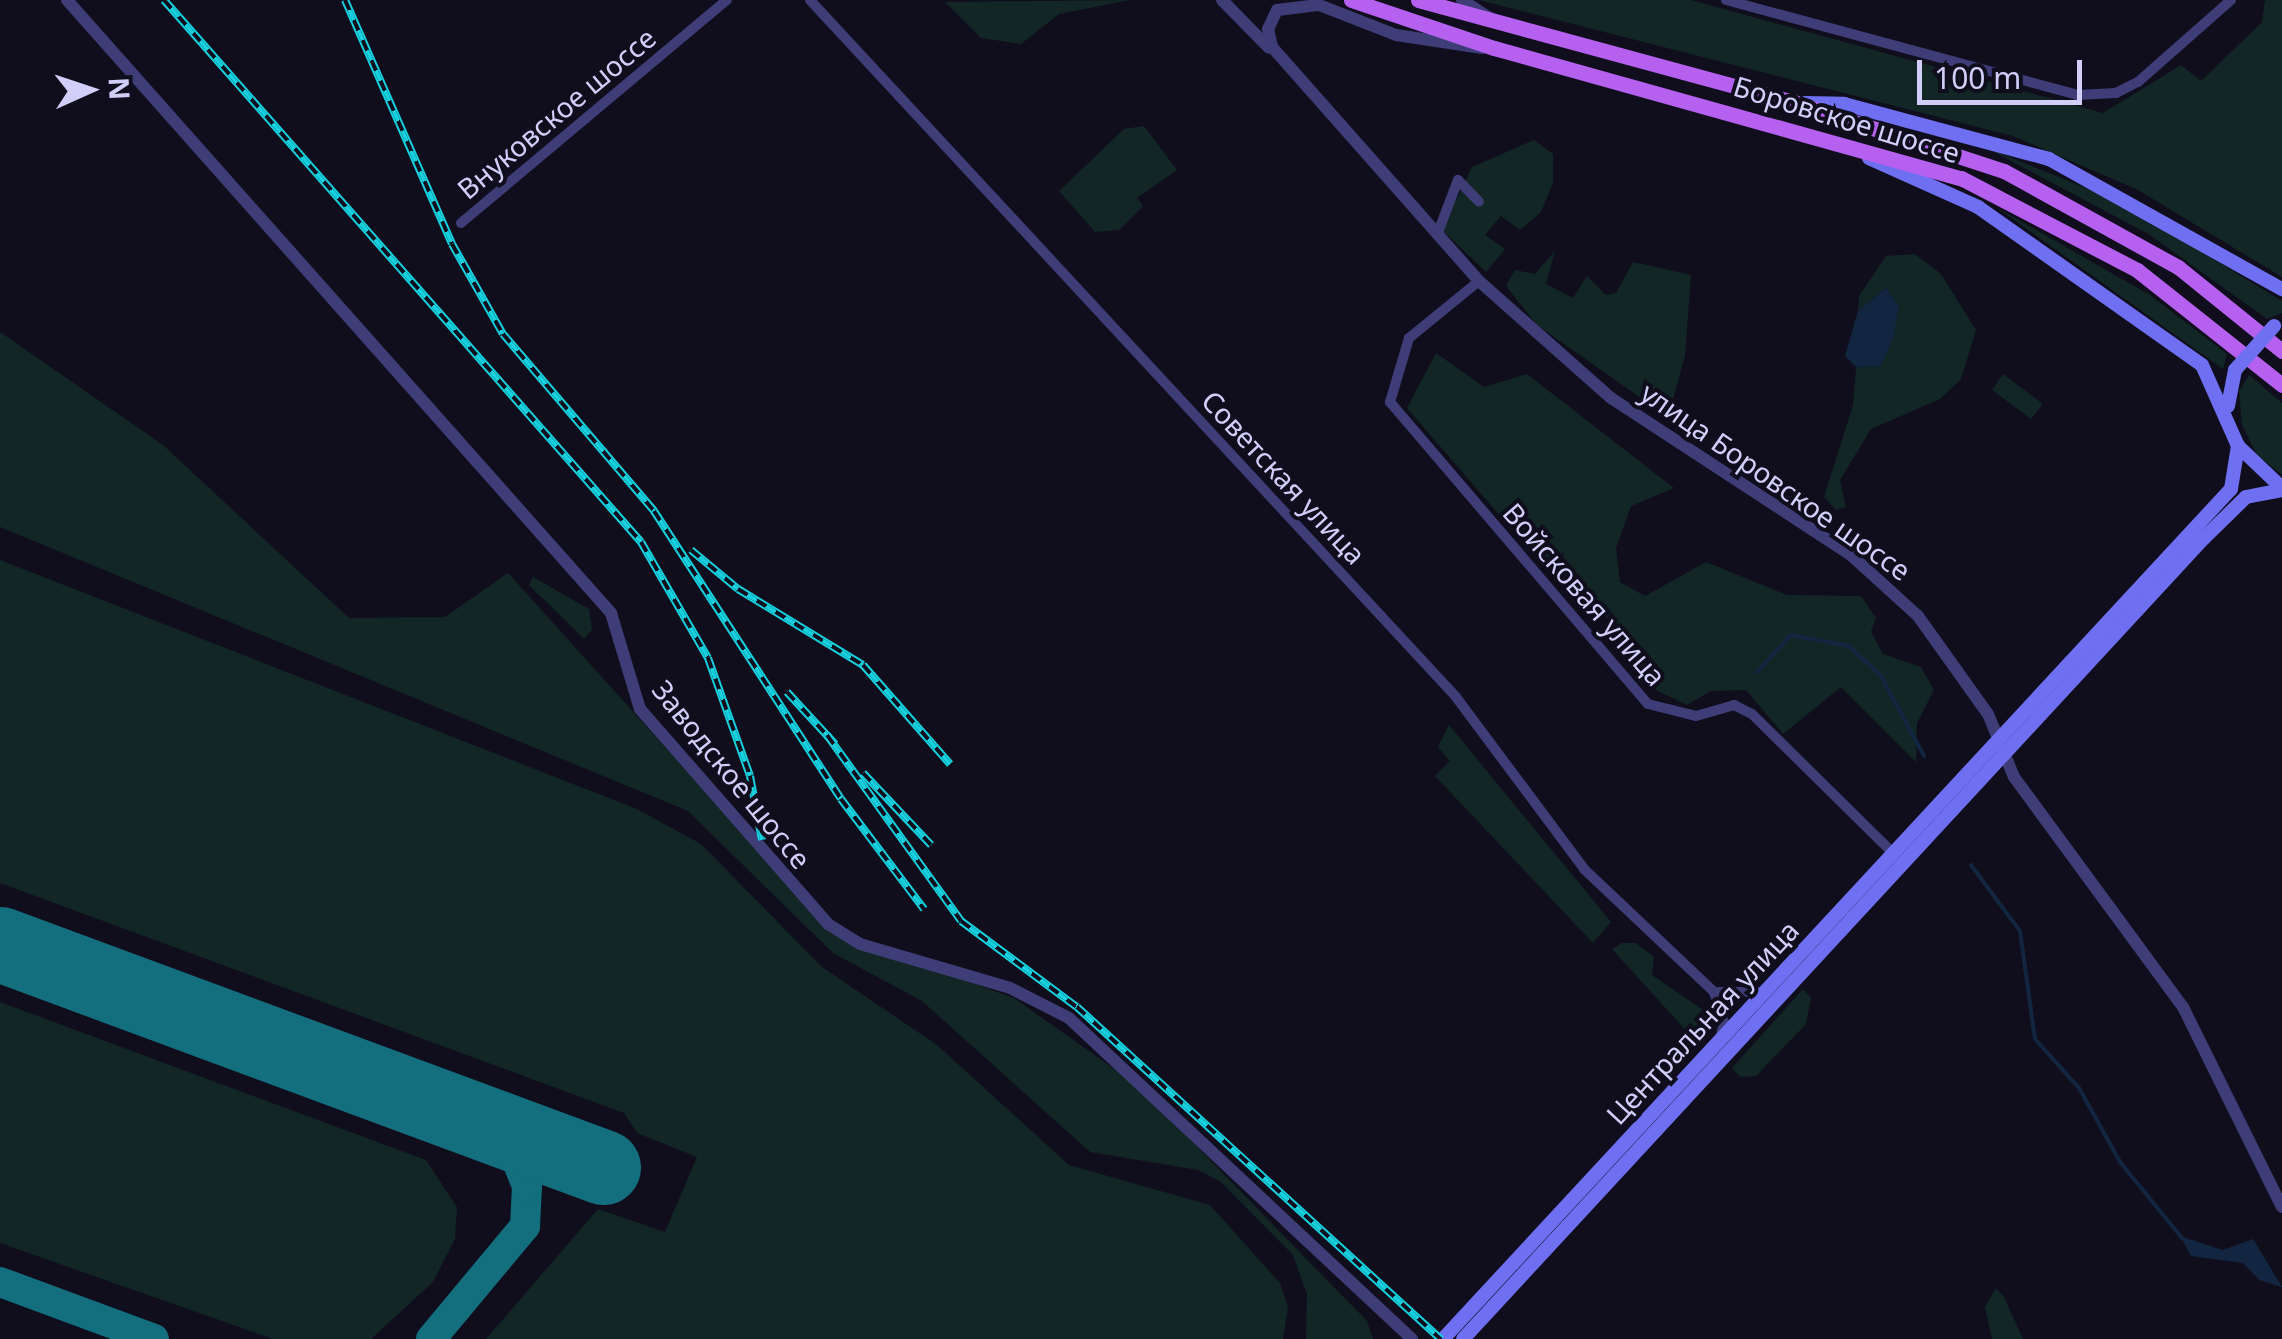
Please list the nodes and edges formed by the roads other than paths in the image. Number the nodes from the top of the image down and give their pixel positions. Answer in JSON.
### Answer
{"nodes":[{"id":1,"x":67,"y":0,"type":"edge"},
{"id":2,"x":726,"y":0,"type":"edge"},
{"id":3,"x":810,"y":0,"type":"edge"},
{"id":4,"x":1222,"y":0,"type":"edge"},
{"id":5,"x":1351,"y":0,"type":"edge"},
{"id":6,"x":1418,"y":0,"type":"edge"},
{"id":7,"x":1462,"y":0,"type":"edge"},
{"id":8,"x":1726,"y":0,"type":"edge"},
{"id":9,"x":2231,"y":0,"type":"edge"},
{"id":10,"x":1313,"y":2,"type":"edge"},
{"id":11,"x":1500,"y":26,"type":"junction"},
{"id":12,"x":1494,"y":48,"type":"junction"},
{"id":13,"x":1284,"y":63,"type":"junction"},
{"id":14,"x":1796,"y":104,"type":"junction"},
{"id":15,"x":1829,"y":136,"type":"junction"},
{"id":16,"x":1479,"y":202,"type":"dead end"},
{"id":17,"x":460,"y":223,"type":"dead end"},
{"id":18,"x":1437,"y":235,"type":"junction"},
{"id":19,"x":1480,"y":280,"type":"junction"},
{"id":20,"x":2282,"y":289,"type":"edge"},
{"id":21,"x":2278,"y":323,"type":"edge"},
{"id":22,"x":2282,"y":352,"type":"edge"},
{"id":23,"x":2282,"y":385,"type":"edge"},
{"id":24,"x":2228,"y":412,"type":"junction"},
{"id":25,"x":2238,"y":446,"type":"junction"},
{"id":26,"x":2282,"y":488,"type":"edge"},
{"id":27,"x":1997,"y":738,"type":"junction"},
{"id":28,"x":2003,"y":756,"type":"junction"},
{"id":29,"x":1892,"y":852,"type":"junction"},
{"id":30,"x":1714,"y":992,"type":"junction"},
{"id":31,"x":1764,"y":992,"type":"junction"},
{"id":32,"x":1720,"y":1040,"type":"junction"},
{"id":33,"x":2282,"y":1206,"type":"edge"},
{"id":34,"x":1389,"y":1314,"type":"junction"},
{"id":35,"x":1400,"y":1339,"type":"edge"},
{"id":36,"x":1412,"y":1339,"type":"edge"},
{"id":37,"x":1443,"y":1339,"type":"edge"},
{"id":38,"x":1464,"y":1339,"type":"edge"}],
"edges":[{"from":1,"to":34,"type":"street","name":"Заводское шоссе"},
{"from":2,"to":17,"type":"street","name":"Внуковское шоссе"},
{"from":3,"to":30,"type":"street","name":"Советская улица"},
{"from":4,"to":13,"type":"street","name":"улица Боровское шоссе"},
{"from":5,"to":12,"type":"main road","name":"Боровское шоссе"},
{"from":6,"to":11,"type":"main road","name":"Боровское шоссе"},
{"from":7,"to":11,"type":"street"},
{"from":8,"to":9,"type":"street"},
{"from":10,"to":12,"type":"street"},
{"from":10,"to":13,"type":"street"},
{"from":11,"to":14,"type":"main road","name":"Боровское шоссе"},
{"from":12,"to":15,"type":"main road","name":"Боровское шоссе"},
{"from":13,"to":18,"type":"street","name":"улица Боровское шоссе"},
{"from":14,"to":20,"type":"main road"},
{"from":14,"to":22,"type":"main road","name":"Боровское шоссе"},
{"from":15,"to":23,"type":"main road","name":"Боровское шоссе"},
{"from":15,"to":24,"type":"main road"},
{"from":16,"to":18,"type":"street"},
{"from":18,"to":19,"type":"street","name":"улица Боровское шоссе"},
{"from":19,"to":27,"type":"street","name":"улица Боровское шоссе"},
{"from":19,"to":29,"type":"street","name":"Войсковая улица"},
{"from":21,"to":24,"type":"main road","bridge":true},
{"from":24,"to":25,"type":"main road"},
{"from":25,"to":26,"type":"main road"},
{"from":25,"to":27,"type":"main road","name":"Центральная улица"},
{"from":26,"to":28,"type":"main road","name":"Центральная улица"},
{"from":27,"to":28,"type":"street","name":"улица Боровское шоссе"},
{"from":27,"to":29,"type":"main road","name":"Центральная улица"},
{"from":28,"to":33,"type":"street","name":"улица Боровское шоссе"},
{"from":28,"to":38,"type":"main road","name":"Центральная улица"},
{"from":29,"to":31,"type":"main road","name":"Центральная улица"},
{"from":30,"to":31,"type":"street"},
{"from":30,"to":32,"type":"street"},
{"from":31,"to":32,"type":"main road","name":"Центральная улица"},
{"from":32,"to":37,"type":"main road","name":"Центральная улица"},
{"from":34,"to":35,"type":"street"},
{"from":34,"to":36,"type":"street","name":"Заводское шоссе"}]}
